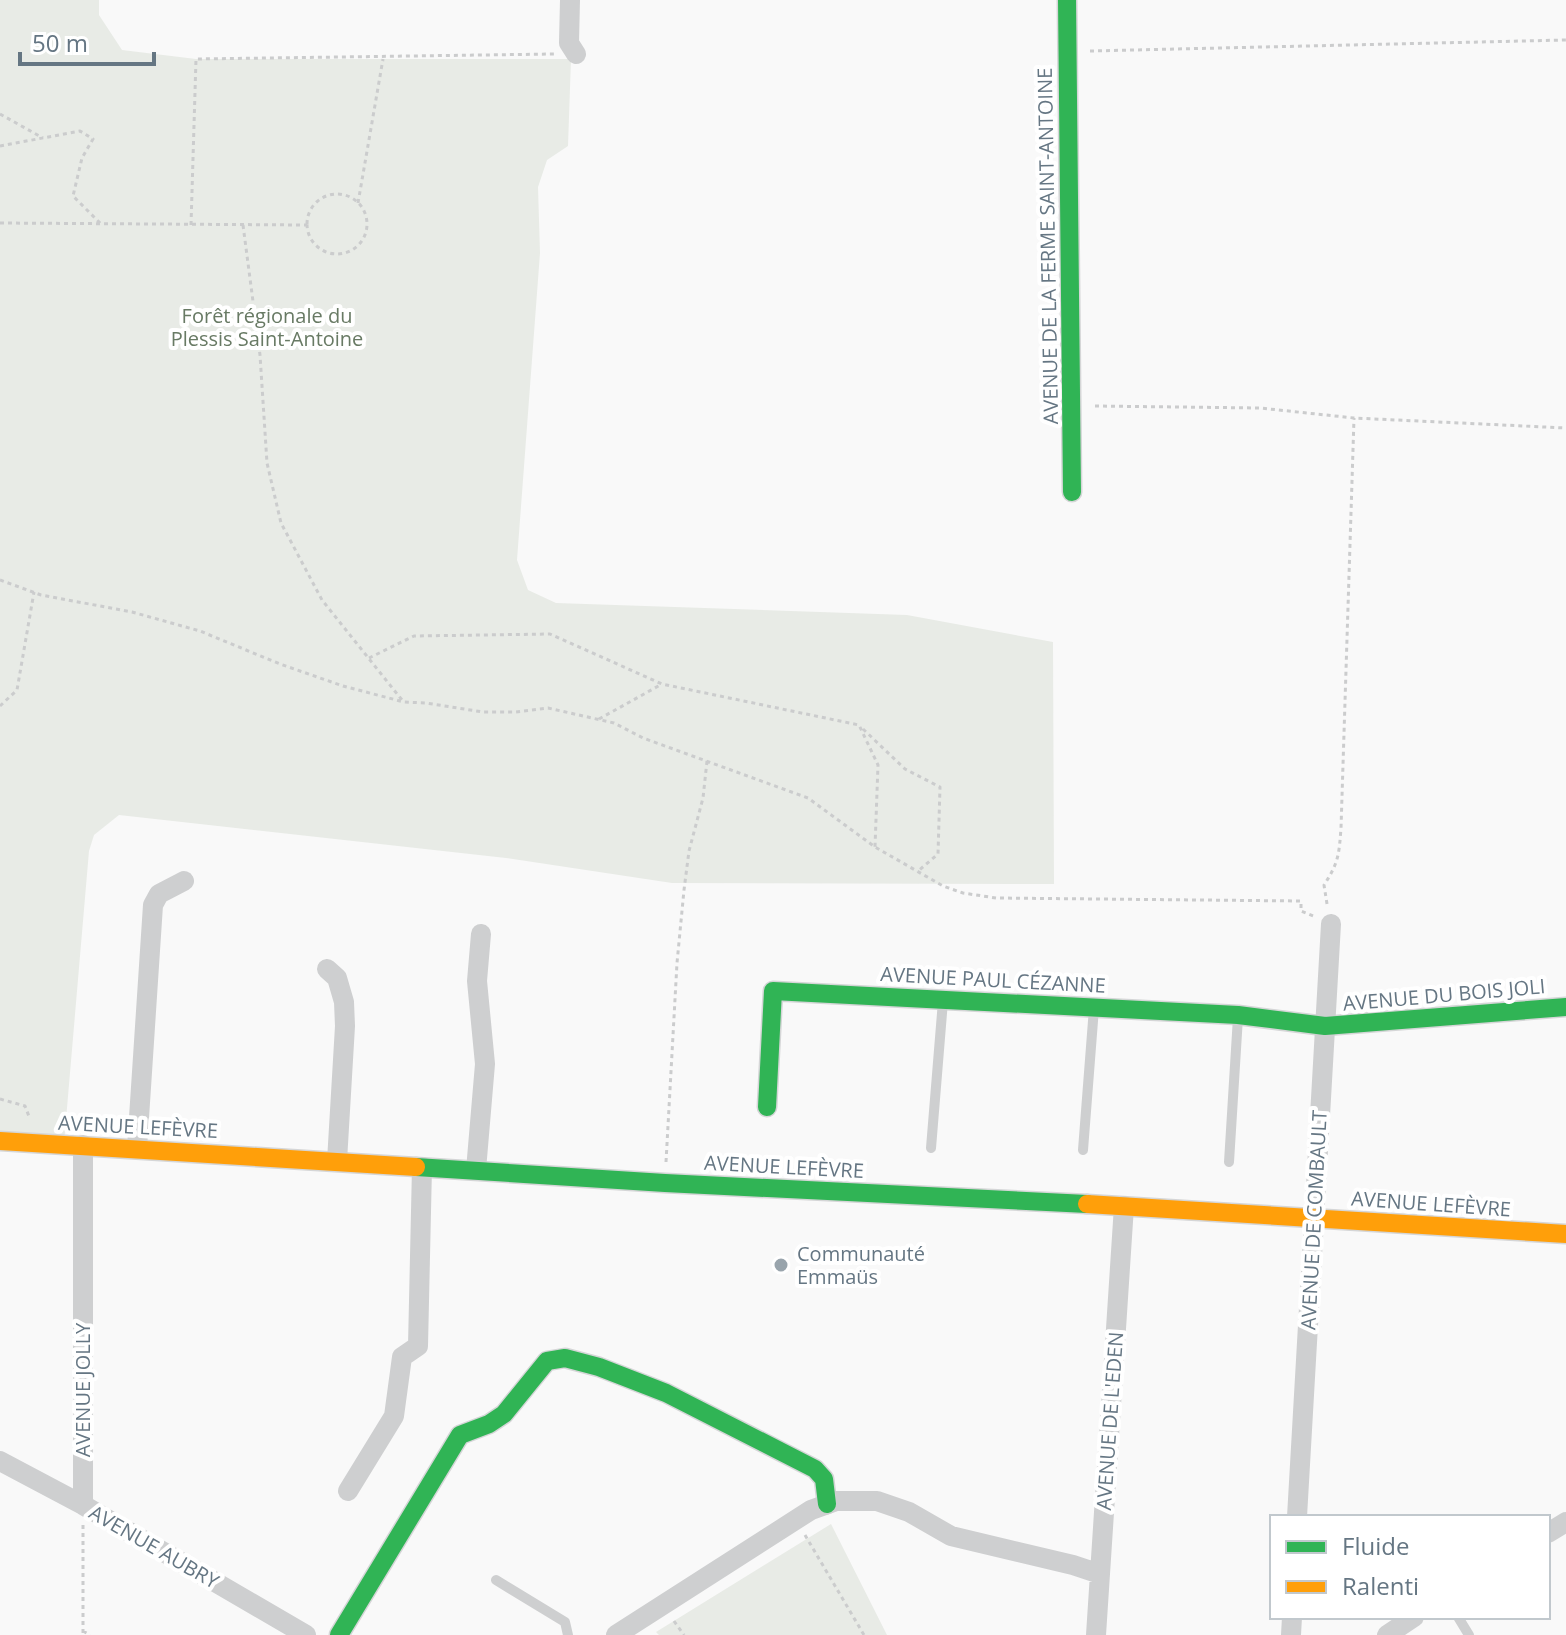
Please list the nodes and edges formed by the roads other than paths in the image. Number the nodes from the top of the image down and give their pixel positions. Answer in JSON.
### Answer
{"nodes":[{"id":1,"x":570,"y":0,"type":"edge"},
{"id":2,"x":1067,"y":0,"type":"edge"},
{"id":3,"x":573,"y":48,"type":"road end"},
{"id":4,"x":1072,"y":492,"type":"dead end"},
{"id":5,"x":184,"y":881,"type":"dead end"},
{"id":6,"x":1331,"y":924,"type":"road end"},
{"id":7,"x":481,"y":934,"type":"dead end"},
{"id":8,"x":327,"y":969,"type":"dead end"},
{"id":9,"x":943,"y":999,"type":"junction"},
{"id":10,"x":1094,"y":1006,"type":"junction"},
{"id":11,"x":1566,"y":1007,"type":"edge"},
{"id":12,"x":1238,"y":1015,"type":"junction"},
{"id":13,"x":1325,"y":1026,"type":"junction"},
{"id":14,"x":767,"y":1107,"type":"dead end"},
{"id":15,"x":0,"y":1141,"type":"edge"},
{"id":16,"x":83,"y":1145,"type":"junction"},
{"id":17,"x":137,"y":1148,"type":"junction"},
{"id":18,"x":931,"y":1148,"type":"dead end"},
{"id":19,"x":1083,"y":1150,"type":"dead end"},
{"id":20,"x":337,"y":1161,"type":"junction"},
{"id":21,"x":1229,"y":1162,"type":"dead end"},
{"id":22,"x":422,"y":1167,"type":"junction"},
{"id":23,"x":476,"y":1170,"type":"junction"},
{"id":24,"x":1124,"y":1206,"type":"junction"},
{"id":25,"x":1314,"y":1219,"type":"junction"},
{"id":26,"x":1566,"y":1234,"type":"edge"},
{"id":27,"x":0,"y":1461,"type":"edge"},
{"id":28,"x":348,"y":1491,"type":"dead end"},
{"id":29,"x":827,"y":1504,"type":"junction"},
{"id":30,"x":83,"y":1505,"type":"junction"},
{"id":31,"x":1297,"y":1515,"type":"edge"},
{"id":32,"x":1100,"y":1574,"type":"junction"},
{"id":33,"x":496,"y":1580,"type":"dead end"},
{"id":34,"x":1411,"y":1619,"type":"edge"},
{"id":35,"x":306,"y":1635,"type":"edge"},
{"id":36,"x":339,"y":1635,"type":"edge"},
{"id":37,"x":568,"y":1635,"type":"edge"},
{"id":38,"x":616,"y":1635,"type":"edge"},
{"id":39,"x":1096,"y":1635,"type":"edge"},
{"id":40,"x":1387,"y":1635,"type":"edge"}],
"edges":[{"from":1,"to":3,"type":"street"},
{"from":2,"to":4,"type":"street","name":"AVENUE DE LA FERME SAINT-ANTOINE"},
{"from":5,"to":17,"type":"street"},
{"from":6,"to":13,"type":"street","name":"AVENUE DE COMBAULT"},
{"from":7,"to":23,"type":"street"},
{"from":8,"to":20,"type":"street"},
{"from":9,"to":10,"type":"street","name":"AVENUE PAUL CÉZANNE"},
{"from":9,"to":14,"type":"street","name":"AVENUE PAUL CÉZANNE"},
{"from":9,"to":18,"type":"lane"},
{"from":10,"to":12,"type":"street","name":"AVENUE PAUL CÉZANNE"},
{"from":10,"to":19,"type":"lane"},
{"from":11,"to":13,"type":"street","name":"AVENUE DU BOIS JOLI"},
{"from":12,"to":13,"type":"street","name":"AVENUE PAUL CÉZANNE"},
{"from":12,"to":21,"type":"lane"},
{"from":13,"to":25,"type":"street","name":"AVENUE DE COMBAULT"},
{"from":15,"to":16,"type":"street","name":"AVENUE LEFÈVRE"},
{"from":16,"to":17,"type":"street","name":"AVENUE LEFÈVRE"},
{"from":16,"to":30,"type":"street","name":"AVENUE JOLLY"},
{"from":17,"to":20,"type":"street","name":"AVENUE LEFÈVRE"},
{"from":20,"to":22,"type":"street","name":"AVENUE LEFÈVRE"},
{"from":22,"to":23,"type":"street","name":"AVENUE LEFÈVRE"},
{"from":22,"to":28,"type":"street"},
{"from":23,"to":24,"type":"street","name":"AVENUE LEFÈVRE"},
{"from":24,"to":25,"type":"street","name":"AVENUE LEFÈVRE"},
{"from":24,"to":32,"type":"street","name":"AVENUE DE L'EDEN"},
{"from":25,"to":26,"type":"street","name":"AVENUE LEFÈVRE"},
{"from":25,"to":31,"type":"street","name":"AVENUE DE COMBAULT"},
{"from":27,"to":30,"type":"street","name":"AVENUE AUBRY"},
{"from":29,"to":32,"type":"street"},
{"from":29,"to":36,"type":"street"},
{"from":29,"to":38,"type":"street"},
{"from":30,"to":35,"type":"street","name":"AVENUE AUBRY"},
{"from":32,"to":39,"type":"street","name":"AVENUE DE L'EDEN"},
{"from":33,"to":37,"type":"lane"},
{"from":34,"to":40,"type":"street"}]}
